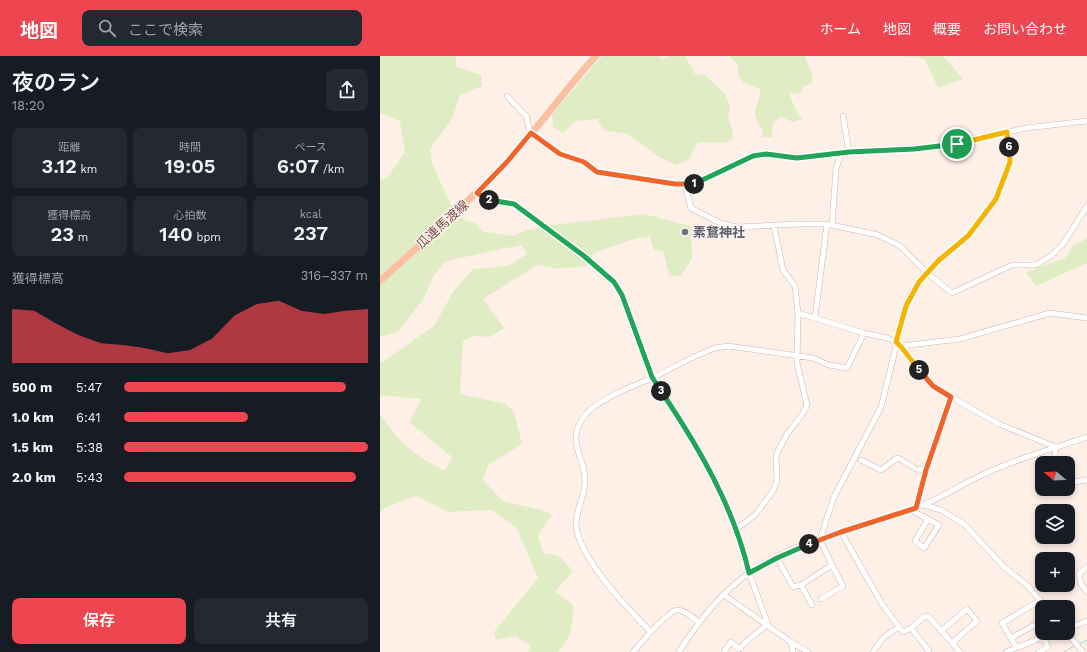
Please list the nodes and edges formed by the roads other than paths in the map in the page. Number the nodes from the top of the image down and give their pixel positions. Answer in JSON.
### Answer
{"nodes":[{"id":1,"x":596,"y":56,"type":"edge"},
{"id":2,"x":507,"y":96,"type":"dead end"},
{"id":3,"x":842,"y":116,"type":"dead end"},
{"id":4,"x":1087,"y":121,"type":"edge"},
{"id":5,"x":1007,"y":132,"type":"junction"},
{"id":6,"x":531,"y":133,"type":"junction"},
{"id":7,"x":849,"y":152,"type":"junction"},
{"id":8,"x":841,"y":153,"type":"junction"},
{"id":9,"x":685,"y":185,"type":"junction"},
{"id":10,"x":477,"y":193,"type":"junction"},
{"id":11,"x":1087,"y":206,"type":"edge"},
{"id":12,"x":830,"y":225,"type":"junction"},
{"id":13,"x":774,"y":226,"type":"junction"},
{"id":14,"x":926,"y":272,"type":"junction"},
{"id":15,"x":380,"y":281,"type":"edge"},
{"id":16,"x":798,"y":313,"type":"junction"},
{"id":17,"x":815,"y":318,"type":"junction"},
{"id":18,"x":1087,"y":318,"type":"edge"},
{"id":19,"x":864,"y":333,"type":"junction"},
{"id":20,"x":896,"y":342,"type":"junction"},
{"id":21,"x":902,"y":346,"type":"junction"},
{"id":22,"x":797,"y":356,"type":"junction"},
{"id":23,"x":652,"y":377,"type":"junction"},
{"id":24,"x":951,"y":397,"type":"junction"},
{"id":25,"x":1087,"y":437,"type":"edge"},
{"id":26,"x":1056,"y":447,"type":"junction"},
{"id":27,"x":1055,"y":456,"type":"edge"},
{"id":28,"x":861,"y":460,"type":"dead end"},
{"id":29,"x":926,"y":470,"type":"junction"},
{"id":30,"x":1087,"y":480,"type":"edge"},
{"id":31,"x":1075,"y":482,"type":"edge"},
{"id":32,"x":924,"y":505,"type":"junction"},
{"id":33,"x":914,"y":509,"type":"junction"},
{"id":34,"x":928,"y":519,"type":"junction"},
{"id":35,"x":736,"y":529,"type":"junction"},
{"id":36,"x":841,"y":532,"type":"junction"},
{"id":37,"x":820,"y":540,"type":"junction"},
{"id":38,"x":777,"y":558,"type":"junction"},
{"id":39,"x":832,"y":565,"type":"junction"},
{"id":40,"x":1087,"y":567,"type":"edge"},
{"id":41,"x":749,"y":573,"type":"junction"},
{"id":42,"x":801,"y":585,"type":"junction"},
{"id":43,"x":1087,"y":592,"type":"edge"},
{"id":44,"x":724,"y":595,"type":"junction"},
{"id":45,"x":821,"y":599,"type":"dead end"},
{"id":46,"x":1041,"y":600,"type":"edge"},
{"id":47,"x":812,"y":604,"type":"dead end"},
{"id":48,"x":1035,"y":604,"type":"edge"},
{"id":49,"x":1087,"y":621,"type":"edge"},
{"id":50,"x":699,"y":622,"type":"junction"},
{"id":51,"x":1035,"y":625,"type":"edge"},
{"id":52,"x":1075,"y":625,"type":"edge"},
{"id":53,"x":767,"y":626,"type":"junction"},
{"id":54,"x":899,"y":626,"type":"junction"},
{"id":55,"x":910,"y":628,"type":"junction"},
{"id":56,"x":941,"y":631,"type":"junction"},
{"id":57,"x":651,"y":632,"type":"junction"},
{"id":58,"x":1011,"y":638,"type":"junction"},
{"id":59,"x":1035,"y":640,"type":"edge"},
{"id":60,"x":1044,"y":640,"type":"edge"},
{"id":61,"x":1072,"y":640,"type":"edge"},
{"id":62,"x":791,"y":642,"type":"junction"},
{"id":63,"x":952,"y":643,"type":"junction"},
{"id":64,"x":1016,"y":647,"type":"junction"},
{"id":65,"x":1081,"y":651,"type":"edge"},
{"id":66,"x":633,"y":652,"type":"edge"},
{"id":67,"x":679,"y":652,"type":"edge"},
{"id":68,"x":724,"y":652,"type":"edge"},
{"id":69,"x":793,"y":652,"type":"edge"},
{"id":70,"x":808,"y":652,"type":"edge"},
{"id":71,"x":873,"y":652,"type":"edge"},
{"id":72,"x":929,"y":652,"type":"edge"},
{"id":73,"x":958,"y":652,"type":"edge"},
{"id":74,"x":1006,"y":652,"type":"edge"},
{"id":75,"x":1039,"y":652,"type":"edge"}],
"edges":[{"from":1,"to":6,"type":"main road","name":"瓜連馬渡線"},
{"from":2,"to":6,"type":"street"},
{"from":3,"to":7,"type":"street"},
{"from":4,"to":5,"type":"street"},
{"from":5,"to":7,"type":"street"},
{"from":5,"to":14,"type":"street"},
{"from":6,"to":9,"type":"street"},
{"from":6,"to":10,"type":"main road","name":"瓜連馬渡線"},
{"from":7,"to":8,"type":"street"},
{"from":8,"to":9,"type":"street"},
{"from":8,"to":12,"type":"street"},
{"from":9,"to":13,"type":"street"},
{"from":10,"to":15,"type":"main road","name":"瓜連馬渡線"},
{"from":10,"to":23,"type":"street"},
{"from":11,"to":14,"type":"street"},
{"from":12,"to":13,"type":"street"},
{"from":12,"to":14,"type":"street"},
{"from":12,"to":17,"type":"street"},
{"from":13,"to":16,"type":"street"},
{"from":14,"to":20,"type":"street"},
{"from":16,"to":17,"type":"street"},
{"from":16,"to":22,"type":"street"},
{"from":17,"to":19,"type":"street"},
{"from":18,"to":21,"type":"street"},
{"from":19,"to":20,"type":"street"},
{"from":19,"to":22,"type":"street"},
{"from":20,"to":21,"type":"street"},
{"from":20,"to":37,"type":"street"},
{"from":21,"to":24,"type":"street"},
{"from":22,"to":23,"type":"street"},
{"from":22,"to":35,"type":"street"},
{"from":23,"to":35,"type":"street"},
{"from":23,"to":57,"type":"street"},
{"from":24,"to":26,"type":"street"},
{"from":24,"to":29,"type":"street"},
{"from":25,"to":26,"type":"street"},
{"from":26,"to":27,"type":"street"},
{"from":26,"to":32,"type":"street"},
{"from":28,"to":29,"type":"street"},
{"from":29,"to":33,"type":"street"},
{"from":30,"to":31,"type":"street"},
{"from":32,"to":33,"type":"street"},
{"from":32,"to":46,"type":"street"},
{"from":33,"to":34,"type":"street"},
{"from":33,"to":36,"type":"street"},
{"from":34,"to":34,"type":"street"},
{"from":35,"to":41,"type":"street"},
{"from":36,"to":37,"type":"street"},
{"from":36,"to":54,"type":"street"},
{"from":37,"to":38,"type":"street"},
{"from":37,"to":39,"type":"street"},
{"from":38,"to":41,"type":"street"},
{"from":38,"to":42,"type":"street"},
{"from":39,"to":42,"type":"street"},
{"from":39,"to":45,"type":"street"},
{"from":40,"to":43,"type":"street"},
{"from":41,"to":44,"type":"street"},
{"from":41,"to":53,"type":"street"},
{"from":42,"to":47,"type":"street"},
{"from":44,"to":50,"type":"street"},
{"from":44,"to":53,"type":"street"},
{"from":48,"to":58,"type":"street"},
{"from":49,"to":52,"type":"street"},
{"from":50,"to":57,"type":"street"},
{"from":50,"to":67,"type":"street"},
{"from":51,"to":58,"type":"street"},
{"from":53,"to":62,"type":"street"},
{"from":53,"to":68,"type":"street"},
{"from":54,"to":55,"type":"street"},
{"from":54,"to":71,"type":"street"},
{"from":55,"to":56,"type":"street"},
{"from":55,"to":72,"type":"street"},
{"from":56,"to":63,"type":"street"},
{"from":56,"to":63,"type":"street"},
{"from":57,"to":66,"type":"street"},
{"from":58,"to":64,"type":"street"},
{"from":59,"to":64,"type":"street"},
{"from":60,"to":75,"type":"street"},
{"from":61,"to":65,"type":"street"},
{"from":62,"to":69,"type":"street"},
{"from":62,"to":70,"type":"street"},
{"from":63,"to":73,"type":"street"},
{"from":64,"to":74,"type":"street"}]}
